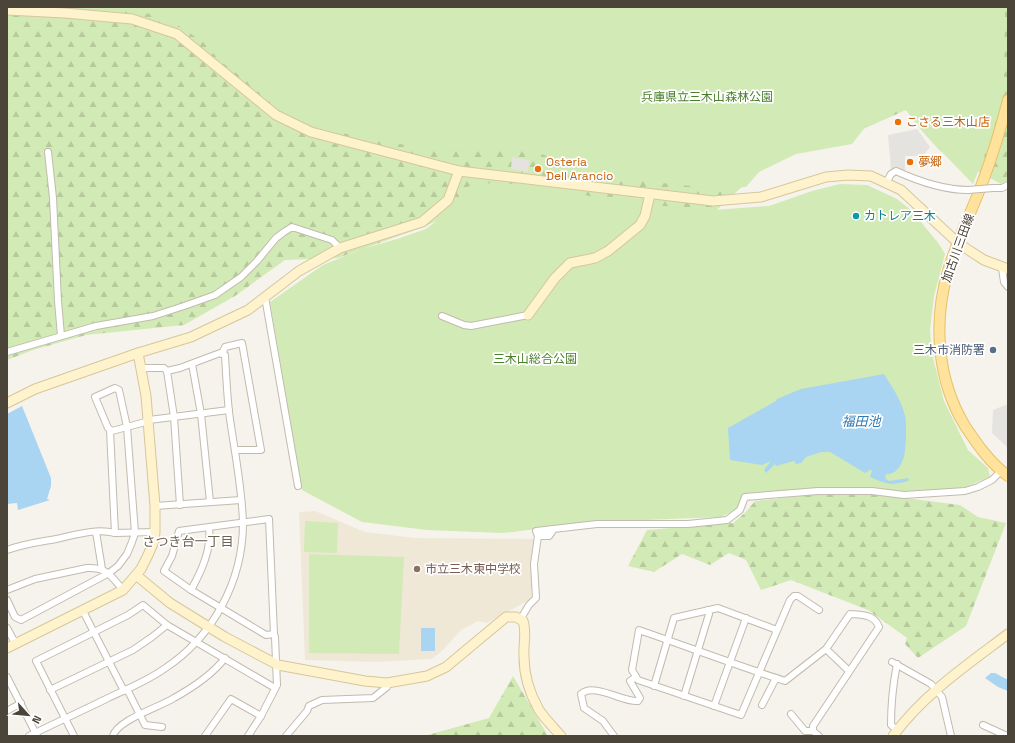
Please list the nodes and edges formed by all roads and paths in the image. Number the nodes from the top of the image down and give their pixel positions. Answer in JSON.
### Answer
{"nodes":[{"id":1,"x":7,"y":10,"type":"edge"},
{"id":2,"x":1008,"y":100,"type":"edge"},
{"id":3,"x":48,"y":152,"type":"dead end"},
{"id":4,"x":459,"y":171,"type":"junction"},
{"id":5,"x":886,"y":182,"type":"junction"},
{"id":6,"x":1008,"y":185,"type":"edge"},
{"id":7,"x":650,"y":194,"type":"junction"},
{"id":8,"x":958,"y":243,"type":"junction"},
{"id":9,"x":340,"y":248,"type":"junction"},
{"id":10,"x":1005,"y":269,"type":"edge"},
{"id":11,"x":1008,"y":287,"type":"edge"},
{"id":12,"x":265,"y":297,"type":"junction"},
{"id":13,"x":528,"y":315,"type":"joint"},
{"id":14,"x":442,"y":316,"type":"dead end"},
{"id":15,"x":60,"y":336,"type":"junction"},
{"id":16,"x":7,"y":352,"type":"edge"},
{"id":17,"x":138,"y":353,"type":"junction"},
{"id":18,"x":222,"y":354,"type":"junction"},
{"id":19,"x":192,"y":364,"type":"junction"},
{"id":20,"x":141,"y":368,"type":"junction"},
{"id":21,"x":167,"y":371,"type":"junction"},
{"id":22,"x":7,"y":403,"type":"edge"},
{"id":23,"x":229,"y":410,"type":"junction"},
{"id":24,"x":201,"y":414,"type":"junction"},
{"id":25,"x":174,"y":417,"type":"junction"},
{"id":26,"x":149,"y":420,"type":"junction"},
{"id":27,"x":127,"y":427,"type":"junction"},
{"id":28,"x":110,"y":430,"type":"junction"},
{"id":29,"x":235,"y":450,"type":"junction"},
{"id":30,"x":1004,"y":473,"type":"edge"},
{"id":31,"x":298,"y":486,"type":"dead end"},
{"id":32,"x":241,"y":500,"type":"junction"},
{"id":33,"x":210,"y":502,"type":"junction"},
{"id":34,"x":180,"y":505,"type":"junction"},
{"id":35,"x":156,"y":506,"type":"junction"},
{"id":36,"x":243,"y":522,"type":"junction"},
{"id":37,"x":209,"y":527,"type":"junction"},
{"id":38,"x":96,"y":532,"type":"junction"},
{"id":39,"x":115,"y":532,"type":"junction"},
{"id":40,"x":155,"y":532,"type":"junction"},
{"id":41,"x":136,"y":533,"type":"junction"},
{"id":42,"x":7,"y":550,"type":"edge"},
{"id":43,"x":102,"y":569,"type":"junction"},
{"id":44,"x":108,"y":573,"type":"junction"},
{"id":45,"x":136,"y":574,"type":"junction"},
{"id":46,"x":7,"y":590,"type":"edge"},
{"id":47,"x":123,"y":590,"type":"junction"},
{"id":48,"x":191,"y":590,"type":"junction"},
{"id":49,"x":7,"y":600,"type":"edge"},
{"id":50,"x":220,"y":609,"type":"junction"},
{"id":51,"x":708,"y":610,"type":"junction"},
{"id":52,"x":820,"y":610,"type":"dead end"},
{"id":53,"x":83,"y":611,"type":"junction"},
{"id":54,"x":746,"y":618,"type":"junction"},
{"id":55,"x":520,"y":620,"type":"junction"},
{"id":56,"x":167,"y":625,"type":"junction"},
{"id":57,"x":209,"y":627,"type":"junction"},
{"id":58,"x":7,"y":628,"type":"edge"},
{"id":59,"x":777,"y":630,"type":"junction"},
{"id":60,"x":94,"y":633,"type":"junction"},
{"id":61,"x":274,"y":634,"type":"junction"},
{"id":62,"x":1006,"y":637,"type":"edge"},
{"id":63,"x":667,"y":640,"type":"junction"},
{"id":64,"x":196,"y":642,"type":"junction"},
{"id":65,"x":15,"y":643,"type":"junction"},
{"id":66,"x":7,"y":648,"type":"edge"},
{"id":67,"x":826,"y":649,"type":"junction"},
{"id":68,"x":698,"y":651,"type":"junction"},
{"id":69,"x":225,"y":658,"type":"junction"},
{"id":70,"x":109,"y":661,"type":"junction"},
{"id":71,"x":729,"y":662,"type":"junction"},
{"id":72,"x":276,"y":664,"type":"junction"},
{"id":73,"x":849,"y":671,"type":"junction"},
{"id":74,"x":759,"y":672,"type":"junction"},
{"id":75,"x":7,"y":677,"type":"edge"},
{"id":76,"x":636,"y":677,"type":"junction"},
{"id":77,"x":776,"y":678,"type":"junction"},
{"id":78,"x":388,"y":683,"type":"junction"},
{"id":79,"x":654,"y":686,"type":"junction"},
{"id":80,"x":275,"y":688,"type":"junction"},
{"id":81,"x":50,"y":690,"type":"junction"},
{"id":82,"x":126,"y":690,"type":"junction"},
{"id":83,"x":936,"y":690,"type":"junction"},
{"id":84,"x":684,"y":696,"type":"junction"},
{"id":85,"x":21,"y":703,"type":"junction"},
{"id":86,"x":762,"y":705,"type":"dead end"},
{"id":87,"x":714,"y":706,"type":"junction"},
{"id":88,"x":7,"y":711,"type":"edge"},
{"id":89,"x":791,"y":714,"type":"dead end"},
{"id":90,"x":140,"y":715,"type":"junction"},
{"id":91,"x":261,"y":716,"type":"junction"},
{"id":92,"x":65,"y":718,"type":"junction"},
{"id":93,"x":983,"y":725,"type":"dead end"},
{"id":94,"x":162,"y":727,"type":"dead end"},
{"id":95,"x":813,"y":731,"type":"junction"},
{"id":96,"x":895,"y":733,"type":"edge"},
{"id":97,"x":36,"y":734,"type":"edge"},
{"id":98,"x":29,"y":736,"type":"edge"},
{"id":99,"x":74,"y":736,"type":"edge"},
{"id":100,"x":113,"y":736,"type":"edge"},
{"id":101,"x":205,"y":736,"type":"edge"},
{"id":102,"x":248,"y":736,"type":"edge"},
{"id":103,"x":286,"y":736,"type":"edge"},
{"id":104,"x":561,"y":736,"type":"edge"},
{"id":105,"x":614,"y":736,"type":"edge"},
{"id":106,"x":819,"y":736,"type":"edge"},
{"id":107,"x":951,"y":736,"type":"edge"},
{"id":108,"x":1008,"y":736,"type":"edge"}],
"edges":[{"from":1,"to":4,"type":"street"},
{"from":2,"to":8,"type":"main road","name":"加古川三田線"},
{"from":3,"to":15,"type":"street"},
{"from":4,"to":7,"type":"street"},
{"from":4,"to":9,"type":"street"},
{"from":5,"to":6,"type":"street","bridge":true},
{"from":5,"to":7,"type":"street"},
{"from":5,"to":8,"type":"street"},
{"from":7,"to":13,"type":"street"},
{"from":8,"to":10,"type":"street"},
{"from":8,"to":30,"type":"main road","name":"加古川三田線"},
{"from":9,"to":12,"type":"street"},
{"from":9,"to":15,"type":"street"},
{"from":10,"to":11,"type":"street"},
{"from":12,"to":17,"type":"street"},
{"from":12,"to":31,"type":"street"},
{"from":13,"to":14,"type":"street"},
{"from":15,"to":16,"type":"street"},
{"from":17,"to":20,"type":"street"},
{"from":17,"to":22,"type":"street"},
{"from":18,"to":19,"type":"street"},
{"from":18,"to":23,"type":"street"},
{"from":18,"to":29,"type":"street"},
{"from":19,"to":21,"type":"street"},
{"from":19,"to":24,"type":"street"},
{"from":20,"to":21,"type":"street"},
{"from":20,"to":26,"type":"street"},
{"from":21,"to":25,"type":"street"},
{"from":23,"to":24,"type":"street"},
{"from":23,"to":29,"type":"street"},
{"from":24,"to":25,"type":"street"},
{"from":24,"to":33,"type":"street"},
{"from":25,"to":26,"type":"street"},
{"from":25,"to":34,"type":"street"},
{"from":26,"to":27,"type":"street"},
{"from":26,"to":35,"type":"street"},
{"from":27,"to":28,"type":"street"},
{"from":27,"to":28,"type":"street"},
{"from":27,"to":41,"type":"street"},
{"from":28,"to":39,"type":"street"},
{"from":29,"to":32,"type":"street"},
{"from":30,"to":55,"type":"street"},
{"from":32,"to":33,"type":"street"},
{"from":32,"to":36,"type":"street"},
{"from":33,"to":34,"type":"street"},
{"from":34,"to":35,"type":"street"},
{"from":35,"to":40,"type":"street"},
{"from":36,"to":37,"type":"street"},
{"from":36,"to":50,"type":"street"},
{"from":36,"to":61,"type":"street"},
{"from":37,"to":48,"type":"street"},
{"from":37,"to":48,"type":"street"},
{"from":38,"to":39,"type":"street"},
{"from":38,"to":42,"type":"street"},
{"from":38,"to":43,"type":"street"},
{"from":39,"to":41,"type":"street"},
{"from":40,"to":41,"type":"street"},
{"from":40,"to":45,"type":"street"},
{"from":41,"to":44,"type":"street"},
{"from":43,"to":44,"type":"street"},
{"from":43,"to":46,"type":"street"},
{"from":44,"to":47,"type":"street"},
{"from":44,"to":49,"type":"street"},
{"from":45,"to":47,"type":"street"},
{"from":45,"to":57,"type":"street"},
{"from":47,"to":53,"type":"street"},
{"from":48,"to":50,"type":"street"},
{"from":50,"to":57,"type":"street"},
{"from":50,"to":61,"type":"street"},
{"from":51,"to":54,"type":"street"},
{"from":51,"to":63,"type":"street"},
{"from":51,"to":68,"type":"street"},
{"from":52,"to":59,"type":"street"},
{"from":53,"to":60,"type":"street"},
{"from":53,"to":65,"type":"street"},
{"from":54,"to":59,"type":"street"},
{"from":54,"to":71,"type":"street"},
{"from":55,"to":78,"type":"street"},
{"from":55,"to":104,"type":"street"},
{"from":56,"to":60,"type":"street"},
{"from":56,"to":64,"type":"street"},
{"from":56,"to":70,"type":"street"},
{"from":57,"to":64,"type":"street"},
{"from":57,"to":72,"type":"street"},
{"from":58,"to":65,"type":"street"},
{"from":59,"to":74,"type":"street"},
{"from":60,"to":70,"type":"street"},
{"from":60,"to":81,"type":"street"},
{"from":61,"to":72,"type":"street"},
{"from":62,"to":83,"type":"street"},
{"from":63,"to":68,"type":"street"},
{"from":63,"to":76,"type":"street"},
{"from":63,"to":79,"type":"street"},
{"from":64,"to":69,"type":"street"},
{"from":64,"to":82,"type":"street"},
{"from":65,"to":66,"type":"street"},
{"from":67,"to":73,"type":"street"},
{"from":67,"to":73,"type":"street"},
{"from":67,"to":77,"type":"street"},
{"from":68,"to":71,"type":"street"},
{"from":68,"to":84,"type":"street"},
{"from":69,"to":80,"type":"street"},
{"from":69,"to":90,"type":"street"},
{"from":70,"to":81,"type":"street"},
{"from":70,"to":82,"type":"street"},
{"from":71,"to":74,"type":"street"},
{"from":71,"to":87,"type":"street"},
{"from":72,"to":78,"type":"street"},
{"from":72,"to":80,"type":"street"},
{"from":73,"to":95,"type":"street"},
{"from":74,"to":77,"type":"street"},
{"from":74,"to":87,"type":"street"},
{"from":75,"to":85,"type":"street"},
{"from":76,"to":79,"type":"street"},
{"from":76,"to":105,"type":"street"},
{"from":77,"to":86,"type":"street"},
{"from":78,"to":103,"type":"street"},
{"from":79,"to":84,"type":"street"},
{"from":80,"to":91,"type":"street"},
{"from":81,"to":92,"type":"street"},
{"from":82,"to":90,"type":"street"},
{"from":82,"to":92,"type":"street"},
{"from":83,"to":96,"type":"street"},
{"from":83,"to":96,"type":"street"},
{"from":83,"to":107,"type":"street"},
{"from":84,"to":87,"type":"street"},
{"from":85,"to":88,"type":"street"},
{"from":85,"to":97,"type":"street"},
{"from":89,"to":95,"type":"street"},
{"from":90,"to":94,"type":"street"},
{"from":90,"to":100,"type":"street"},
{"from":91,"to":101,"type":"street"},
{"from":91,"to":102,"type":"street"},
{"from":92,"to":97,"type":"street"},
{"from":92,"to":99,"type":"street"},
{"from":93,"to":108,"type":"street"},
{"from":95,"to":106,"type":"street"},
{"from":97,"to":98,"type":"street"}]}
